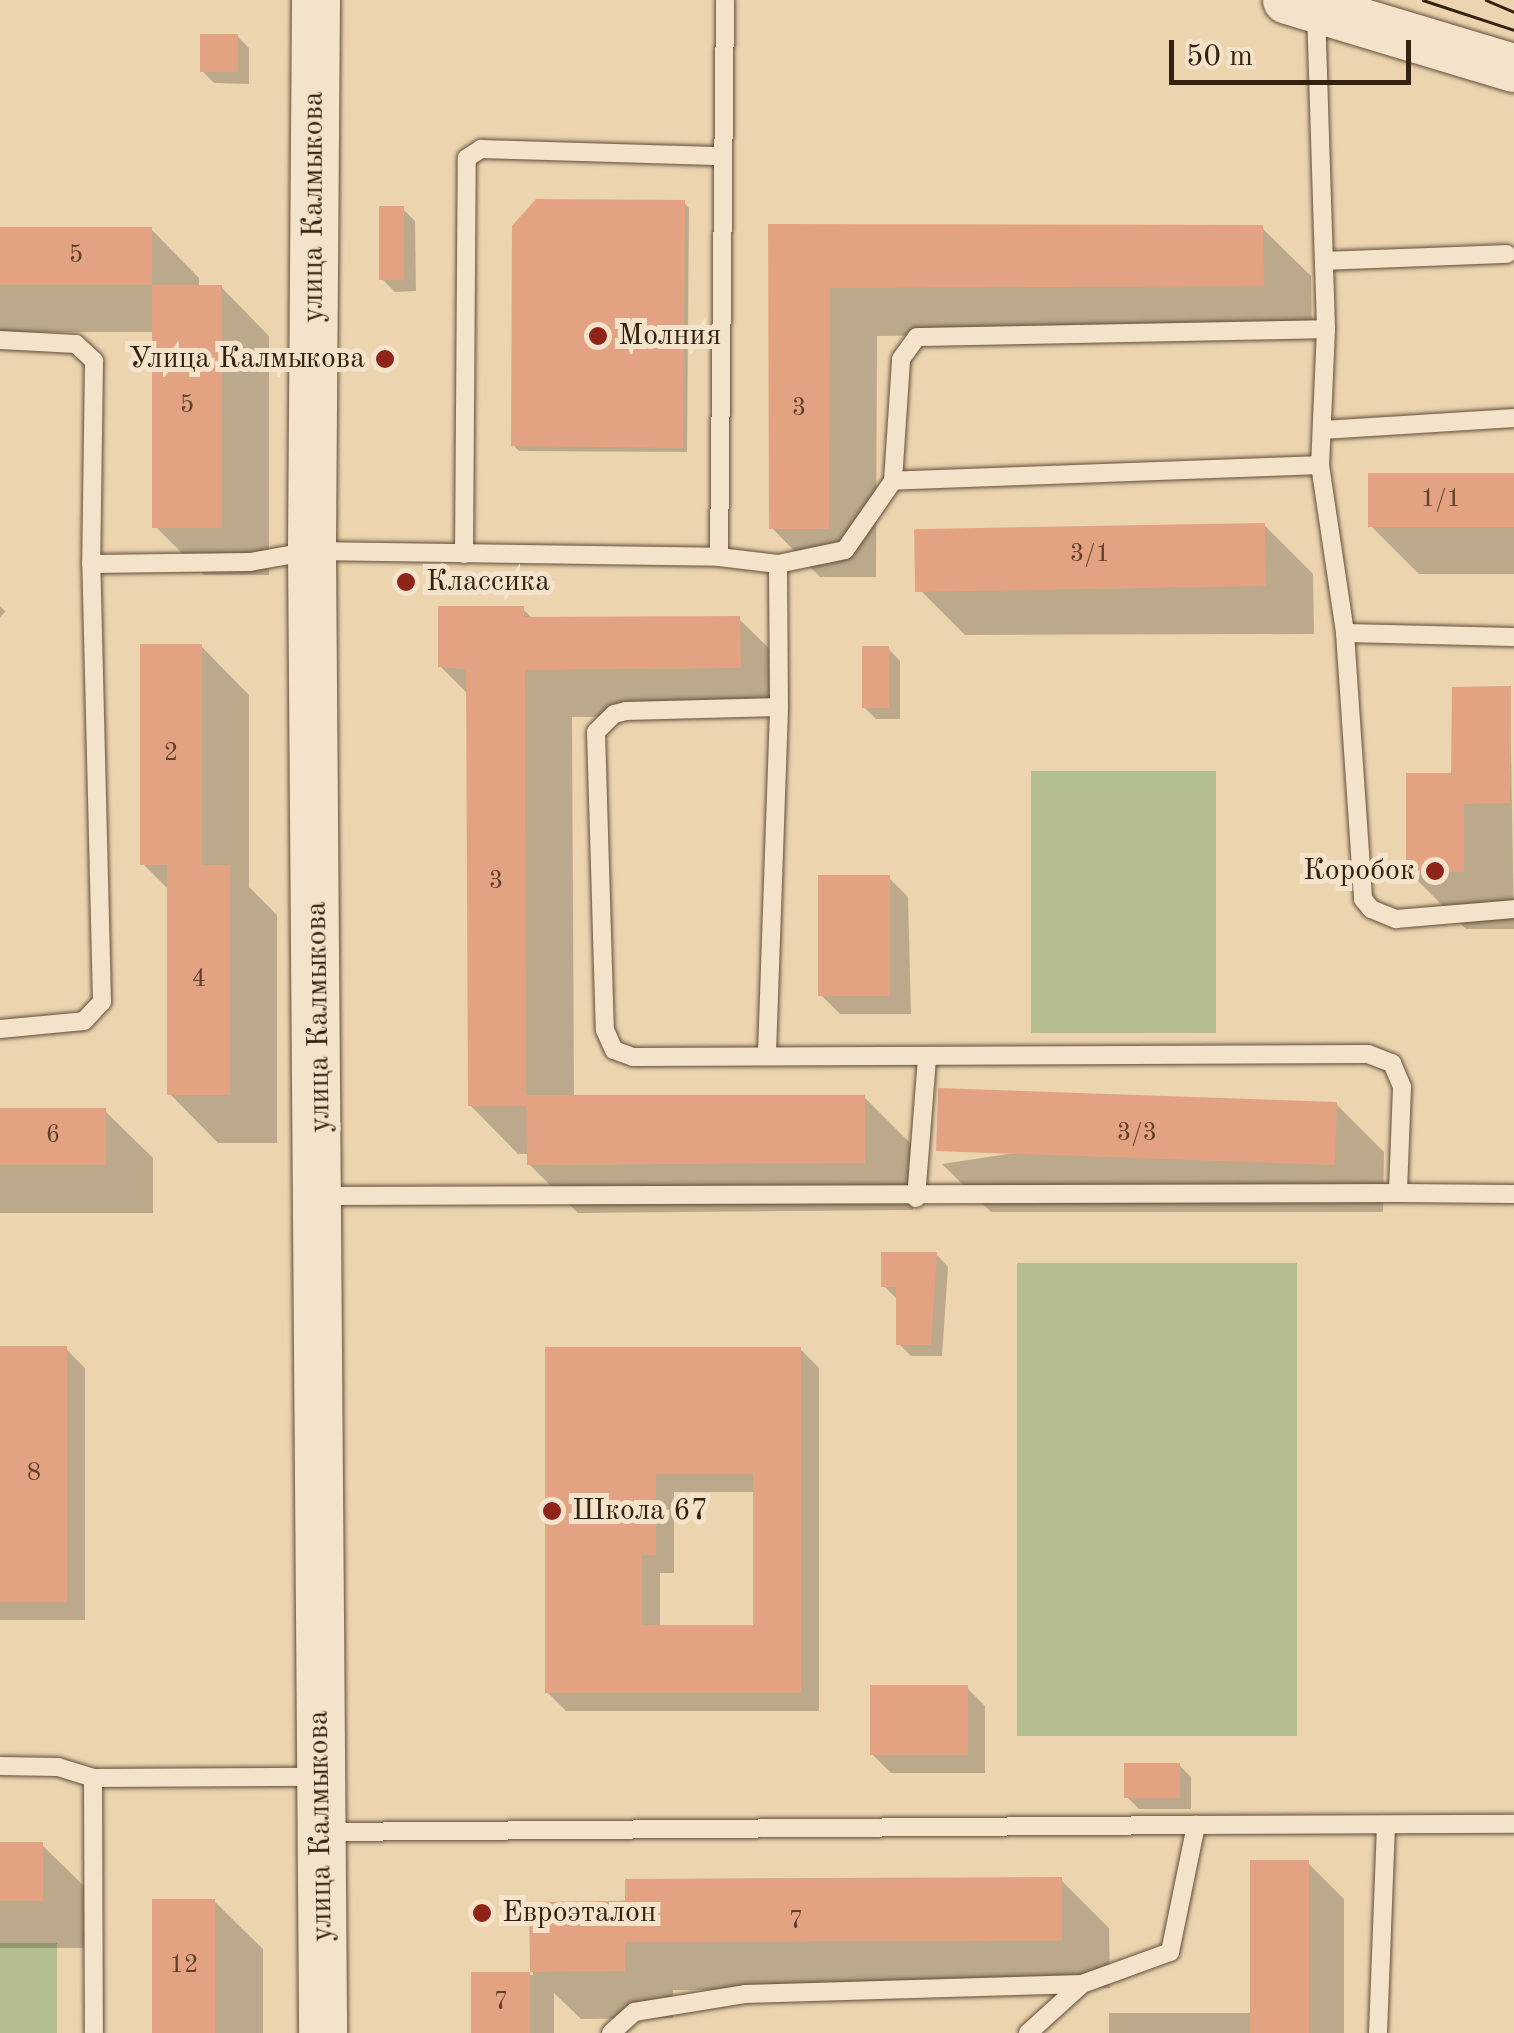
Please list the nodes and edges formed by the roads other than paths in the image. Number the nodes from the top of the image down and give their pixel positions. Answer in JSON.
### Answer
{"nodes":[{"id":1,"x":316,"y":0,"type":"edge"},
{"id":2,"x":725,"y":0,"type":"edge"},
{"id":3,"x":1301,"y":3,"type":"edge"},
{"id":4,"x":1514,"y":68,"type":"edge"},
{"id":5,"x":723,"y":156,"type":"junction"},
{"id":6,"x":1507,"y":254,"type":"dead end"},
{"id":7,"x":1324,"y":261,"type":"junction"},
{"id":8,"x":1326,"y":329,"type":"junction"},
{"id":9,"x":0,"y":340,"type":"edge"},
{"id":10,"x":1514,"y":418,"type":"edge"},
{"id":11,"x":1324,"y":430,"type":"junction"},
{"id":12,"x":1320,"y":465,"type":"junction"},
{"id":13,"x":892,"y":481,"type":"junction"},
{"id":14,"x":312,"y":552,"type":"junction"},
{"id":15,"x":464,"y":554,"type":"junction"},
{"id":16,"x":719,"y":557,"type":"junction"},
{"id":17,"x":91,"y":564,"type":"junction"},
{"id":18,"x":778,"y":564,"type":"junction"},
{"id":19,"x":1345,"y":634,"type":"junction"},
{"id":20,"x":1514,"y":636,"type":"edge"},
{"id":21,"x":779,"y":708,"type":"junction"},
{"id":22,"x":1514,"y":909,"type":"edge"},
{"id":23,"x":0,"y":1029,"type":"edge"},
{"id":24,"x":767,"y":1053,"type":"junction"},
{"id":25,"x":926,"y":1057,"type":"junction"},
{"id":26,"x":1398,"y":1193,"type":"junction"},
{"id":27,"x":1514,"y":1194,"type":"edge"},
{"id":28,"x":318,"y":1196,"type":"junction"},
{"id":29,"x":916,"y":1198,"type":"junction"},
{"id":30,"x":0,"y":1766,"type":"edge"},
{"id":31,"x":318,"y":1777,"type":"junction"},
{"id":32,"x":93,"y":1778,"type":"junction"},
{"id":33,"x":1196,"y":1824,"type":"junction"},
{"id":34,"x":1514,"y":1824,"type":"edge"},
{"id":35,"x":1386,"y":1826,"type":"junction"},
{"id":36,"x":320,"y":1832,"type":"junction"},
{"id":37,"x":1082,"y":1984,"type":"junction"},
{"id":38,"x":94,"y":2033,"type":"edge"},
{"id":39,"x":323,"y":2033,"type":"edge"},
{"id":40,"x":611,"y":2033,"type":"edge"},
{"id":41,"x":1028,"y":2033,"type":"edge"},
{"id":42,"x":1378,"y":2033,"type":"edge"}],
"edges":[{"from":1,"to":14,"type":"main road","name":"улица Калмыкова"},
{"from":2,"to":5,"type":"lane"},
{"from":3,"to":4,"type":"main road"},
{"from":3,"to":7,"type":"lane"},
{"from":5,"to":15,"type":"lane"},
{"from":5,"to":16,"type":"lane"},
{"from":6,"to":7,"type":"lane"},
{"from":7,"to":8,"type":"lane"},
{"from":8,"to":11,"type":"lane"},
{"from":8,"to":13,"type":"lane"},
{"from":9,"to":17,"type":"lane"},
{"from":10,"to":11,"type":"lane"},
{"from":11,"to":12,"type":"lane"},
{"from":12,"to":13,"type":"lane"},
{"from":12,"to":19,"type":"lane"},
{"from":13,"to":18,"type":"lane"},
{"from":14,"to":15,"type":"lane"},
{"from":14,"to":17,"type":"lane"},
{"from":14,"to":28,"type":"main road","name":"улица Калмыкова"},
{"from":15,"to":16,"type":"lane"},
{"from":16,"to":18,"type":"lane"},
{"from":17,"to":23,"type":"lane"},
{"from":18,"to":21,"type":"lane"},
{"from":19,"to":20,"type":"lane"},
{"from":19,"to":22,"type":"lane"},
{"from":21,"to":24,"type":"lane"},
{"from":21,"to":24,"type":"lane"},
{"from":24,"to":25,"type":"lane"},
{"from":25,"to":26,"type":"lane"},
{"from":25,"to":29,"type":"lane"},
{"from":26,"to":27,"type":"lane"},
{"from":26,"to":29,"type":"lane"},
{"from":28,"to":29,"type":"lane"},
{"from":28,"to":31,"type":"main road","name":"улица Калмыкова"},
{"from":30,"to":32,"type":"lane"},
{"from":31,"to":32,"type":"lane"},
{"from":31,"to":36,"type":"main road","name":"улица Калмыкова"},
{"from":32,"to":38,"type":"lane"},
{"from":33,"to":35,"type":"lane"},
{"from":33,"to":36,"type":"lane"},
{"from":33,"to":37,"type":"lane"},
{"from":34,"to":35,"type":"lane"},
{"from":35,"to":42,"type":"lane"},
{"from":36,"to":39,"type":"main road","name":"улица Калмыкова"},
{"from":37,"to":40,"type":"lane"},
{"from":37,"to":41,"type":"lane"}]}
